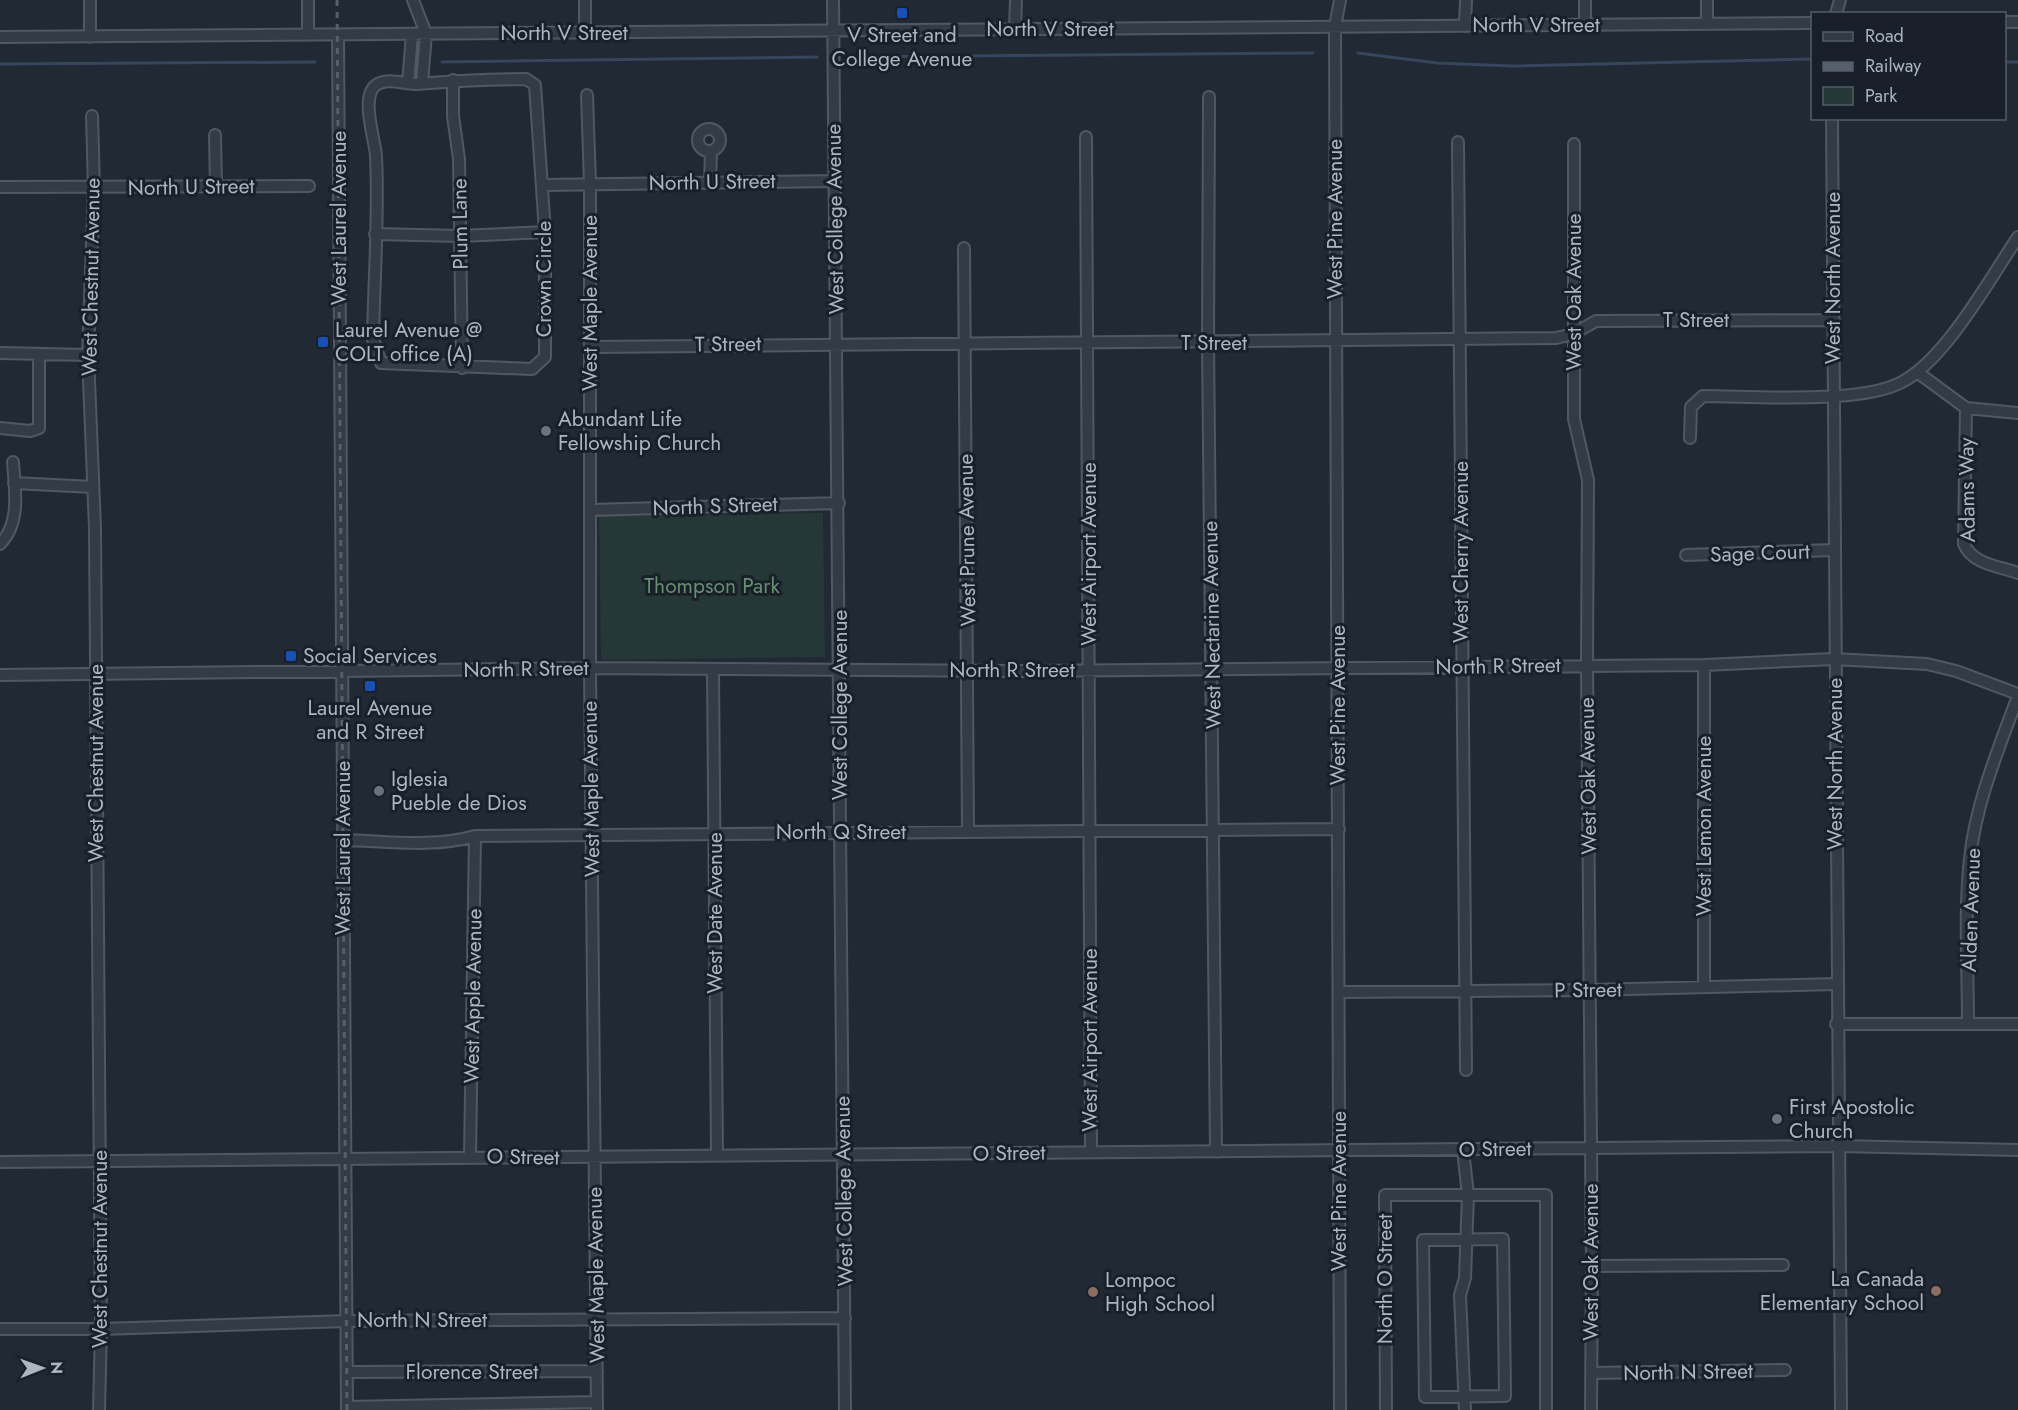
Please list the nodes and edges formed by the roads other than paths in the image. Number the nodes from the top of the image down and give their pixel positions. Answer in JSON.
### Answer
{"nodes":[{"id":1,"x":90,"y":0,"type":"edge"},
{"id":2,"x":308,"y":0,"type":"edge"},
{"id":3,"x":413,"y":0,"type":"edge"},
{"id":4,"x":585,"y":0,"type":"edge"},
{"id":5,"x":833,"y":0,"type":"edge"},
{"id":6,"x":1016,"y":0,"type":"edge"},
{"id":7,"x":1340,"y":0,"type":"edge"},
{"id":8,"x":1466,"y":0,"type":"edge"},
{"id":9,"x":1585,"y":0,"type":"edge"},
{"id":10,"x":1707,"y":0,"type":"edge"},
{"id":11,"x":1811,"y":23,"type":"edge"},
{"id":12,"x":1707,"y":24,"type":"junction"},
{"id":13,"x":1585,"y":25,"type":"junction"},
{"id":14,"x":1465,"y":26,"type":"junction"},
{"id":15,"x":1335,"y":27,"type":"junction"},
{"id":16,"x":1015,"y":29,"type":"junction"},
{"id":17,"x":833,"y":31,"type":"junction"},
{"id":18,"x":585,"y":33,"type":"junction"},
{"id":19,"x":412,"y":34,"type":"junction"},
{"id":20,"x":426,"y":34,"type":"junction"},
{"id":21,"x":308,"y":35,"type":"junction"},
{"id":22,"x":338,"y":35,"type":"junction"},
{"id":23,"x":90,"y":36,"type":"junction"},
{"id":24,"x":0,"y":37,"type":"edge"},
{"id":25,"x":453,"y":80,"type":"junction"},
{"id":26,"x":408,"y":83,"type":"junction"},
{"id":27,"x":422,"y":83,"type":"junction"},
{"id":28,"x":586,"y":95,"type":"dead end"},
{"id":29,"x":1209,"y":97,"type":"dead end"},
{"id":30,"x":92,"y":116,"type":"dead end"},
{"id":31,"x":1832,"y":120,"type":"edge"},
{"id":32,"x":215,"y":135,"type":"dead end"},
{"id":33,"x":1086,"y":137,"type":"dead end"},
{"id":34,"x":1458,"y":142,"type":"dead end"},
{"id":35,"x":1574,"y":144,"type":"dead end"},
{"id":36,"x":711,"y":151,"type":"dead end"},
{"id":37,"x":835,"y":181,"type":"junction"},
{"id":38,"x":590,"y":183,"type":"junction"},
{"id":39,"x":710,"y":183,"type":"junction"},
{"id":40,"x":542,"y":185,"type":"junction"},
{"id":41,"x":309,"y":186,"type":"dead end"},
{"id":42,"x":0,"y":187,"type":"edge"},
{"id":43,"x":216,"y":187,"type":"junction"},
{"id":44,"x":94,"y":188,"type":"junction"},
{"id":45,"x":545,"y":232,"type":"junction"},
{"id":46,"x":375,"y":234,"type":"junction"},
{"id":47,"x":460,"y":236,"type":"junction"},
{"id":48,"x":2018,"y":237,"type":"edge"},
{"id":49,"x":964,"y":248,"type":"dead end"},
{"id":50,"x":1834,"y":320,"type":"junction"},
{"id":51,"x":1573,"y":334,"type":"junction"},
{"id":52,"x":1460,"y":340,"type":"junction"},
{"id":53,"x":837,"y":342,"type":"junction"},
{"id":54,"x":1335,"y":342,"type":"junction"},
{"id":55,"x":965,"y":343,"type":"junction"},
{"id":56,"x":1208,"y":343,"type":"junction"},
{"id":57,"x":1087,"y":344,"type":"junction"},
{"id":58,"x":590,"y":347,"type":"junction"},
{"id":59,"x":0,"y":353,"type":"edge"},
{"id":60,"x":39,"y":354,"type":"junction"},
{"id":61,"x":88,"y":355,"type":"junction"},
{"id":62,"x":462,"y":368,"type":"junction"},
{"id":63,"x":1917,"y":372,"type":"junction"},
{"id":64,"x":1833,"y":396,"type":"junction"},
{"id":65,"x":1966,"y":408,"type":"junction"},
{"id":66,"x":2018,"y":413,"type":"edge"},
{"id":67,"x":0,"y":428,"type":"edge"},
{"id":68,"x":1690,"y":438,"type":"dead end"},
{"id":69,"x":13,"y":462,"type":"dead end"},
{"id":70,"x":14,"y":483,"type":"junction"},
{"id":71,"x":93,"y":487,"type":"junction"},
{"id":72,"x":839,"y":503,"type":"junction"},
{"id":73,"x":591,"y":510,"type":"junction"},
{"id":74,"x":0,"y":544,"type":"edge"},
{"id":75,"x":1833,"y":550,"type":"junction"},
{"id":76,"x":1686,"y":555,"type":"dead end"},
{"id":77,"x":2018,"y":573,"type":"edge"},
{"id":78,"x":1834,"y":659,"type":"junction"},
{"id":79,"x":1587,"y":665,"type":"junction"},
{"id":80,"x":1704,"y":665,"type":"junction"},
{"id":81,"x":1462,"y":667,"type":"junction"},
{"id":82,"x":590,"y":668,"type":"junction"},
{"id":83,"x":840,"y":668,"type":"junction"},
{"id":84,"x":1338,"y":668,"type":"junction"},
{"id":85,"x":1212,"y":669,"type":"junction"},
{"id":86,"x":712,"y":670,"type":"junction"},
{"id":87,"x":1090,"y":670,"type":"junction"},
{"id":88,"x":968,"y":671,"type":"junction"},
{"id":89,"x":342,"y":673,"type":"junction"},
{"id":90,"x":0,"y":675,"type":"edge"},
{"id":91,"x":95,"y":675,"type":"junction"},
{"id":92,"x":2018,"y":695,"type":"edge"},
{"id":93,"x":1214,"y":830,"type":"junction"},
{"id":94,"x":1339,"y":830,"type":"junction"},
{"id":95,"x":840,"y":831,"type":"junction"},
{"id":96,"x":968,"y":831,"type":"junction"},
{"id":97,"x":1089,"y":831,"type":"junction"},
{"id":98,"x":715,"y":833,"type":"junction"},
{"id":99,"x":592,"y":834,"type":"junction"},
{"id":100,"x":475,"y":836,"type":"junction"},
{"id":101,"x":343,"y":840,"type":"junction"},
{"id":102,"x":1836,"y":984,"type":"junction"},
{"id":103,"x":1704,"y":987,"type":"junction"},
{"id":104,"x":1590,"y":990,"type":"junction"},
{"id":105,"x":1340,"y":992,"type":"junction"},
{"id":106,"x":1465,"y":992,"type":"junction"},
{"id":107,"x":1968,"y":1023,"type":"junction"},
{"id":108,"x":1836,"y":1024,"type":"junction"},
{"id":109,"x":2018,"y":1024,"type":"edge"},
{"id":110,"x":1466,"y":1070,"type":"dead end"},
{"id":111,"x":1839,"y":1146,"type":"junction"},
{"id":112,"x":1592,"y":1148,"type":"junction"},
{"id":113,"x":1463,"y":1149,"type":"junction"},
{"id":114,"x":2018,"y":1150,"type":"edge"},
{"id":115,"x":1091,"y":1151,"type":"junction"},
{"id":116,"x":1339,"y":1151,"type":"junction"},
{"id":117,"x":1216,"y":1152,"type":"junction"},
{"id":118,"x":717,"y":1155,"type":"junction"},
{"id":119,"x":843,"y":1155,"type":"junction"},
{"id":120,"x":471,"y":1156,"type":"junction"},
{"id":121,"x":594,"y":1157,"type":"junction"},
{"id":122,"x":345,"y":1159,"type":"junction"},
{"id":123,"x":100,"y":1161,"type":"junction"},
{"id":124,"x":0,"y":1162,"type":"edge"},
{"id":125,"x":1468,"y":1195,"type":"junction"},
{"id":126,"x":1464,"y":1240,"type":"junction"},
{"id":127,"x":1783,"y":1264,"type":"dead end"},
{"id":128,"x":1593,"y":1266,"type":"junction"},
{"id":129,"x":845,"y":1318,"type":"junction"},
{"id":130,"x":596,"y":1319,"type":"junction"},
{"id":131,"x":347,"y":1321,"type":"junction"},
{"id":132,"x":0,"y":1329,"type":"edge"},
{"id":133,"x":102,"y":1329,"type":"junction"},
{"id":134,"x":1785,"y":1370,"type":"dead end"},
{"id":135,"x":597,"y":1371,"type":"junction"},
{"id":136,"x":347,"y":1372,"type":"junction"},
{"id":137,"x":1591,"y":1373,"type":"junction"},
{"id":138,"x":1465,"y":1397,"type":"junction"},
{"id":139,"x":597,"y":1406,"type":"edge"},
{"id":140,"x":392,"y":1407,"type":"edge"},
{"id":141,"x":435,"y":1407,"type":"edge"},
{"id":142,"x":494,"y":1407,"type":"edge"},
{"id":143,"x":556,"y":1407,"type":"edge"},
{"id":144,"x":347,"y":1408,"type":"edge"},
{"id":145,"x":99,"y":1410,"type":"edge"},
{"id":146,"x":844,"y":1410,"type":"edge"},
{"id":147,"x":1340,"y":1410,"type":"edge"},
{"id":148,"x":1386,"y":1410,"type":"edge"},
{"id":149,"x":1465,"y":1410,"type":"edge"},
{"id":150,"x":1546,"y":1410,"type":"edge"},
{"id":151,"x":1591,"y":1410,"type":"edge"},
{"id":152,"x":1841,"y":1410,"type":"edge"}],
"edges":[{"from":1,"to":23,"type":"street"},
{"from":2,"to":21,"type":"street"},
{"from":3,"to":20,"type":"street"},
{"from":4,"to":18,"type":"street"},
{"from":5,"to":17,"type":"street","name":"West College Avenue"},
{"from":6,"to":16,"type":"street"},
{"from":7,"to":15,"type":"street","name":"West Pine Avenue"},
{"from":8,"to":14,"type":"street"},
{"from":9,"to":13,"type":"street"},
{"from":10,"to":12,"type":"street"},
{"from":11,"to":12,"type":"street","name":"North V Street"},
{"from":12,"to":13,"type":"street","name":"North V Street"},
{"from":13,"to":14,"type":"street","name":"North V Street"},
{"from":14,"to":15,"type":"street","name":"North V Street"},
{"from":15,"to":16,"type":"street","name":"North V Street"},
{"from":15,"to":54,"type":"street","name":"West Pine Avenue"},
{"from":16,"to":17,"type":"street","name":"North V Street"},
{"from":17,"to":18,"type":"street","name":"North V Street"},
{"from":17,"to":37,"type":"street","name":"West College Avenue"},
{"from":18,"to":20,"type":"street","name":"North V Street"},
{"from":19,"to":20,"type":"street","name":"North V Street"},
{"from":19,"to":22,"type":"street","name":"North V Street"},
{"from":19,"to":26,"type":"street"},
{"from":20,"to":27,"type":"street"},
{"from":21,"to":22,"type":"street","name":"North V Street"},
{"from":21,"to":23,"type":"street","name":"North V Street"},
{"from":22,"to":89,"type":"street","name":"West Laurel Avenue"},
{"from":23,"to":24,"type":"street","name":"North V Street"},
{"from":25,"to":27,"type":"street","name":"Crown Circle"},
{"from":25,"to":40,"type":"street","name":"Crown Circle"},
{"from":25,"to":47,"type":"street","name":"Plum Lane"},
{"from":26,"to":27,"type":"street","name":"Crown Circle"},
{"from":26,"to":46,"type":"street","name":"Crown Circle"},
{"from":28,"to":38,"type":"street","name":"West Maple Avenue"},
{"from":29,"to":56,"type":"street","name":"West Nectarine Avenue"},
{"from":30,"to":44,"type":"street","name":"West Chestnut Avenue"},
{"from":31,"to":50,"type":"street","name":"West North Avenue"},
{"from":32,"to":43,"type":"street"},
{"from":33,"to":57,"type":"street","name":"West Airport Avenue"},
{"from":34,"to":52,"type":"street","name":"West Cherry Avenue"},
{"from":35,"to":51,"type":"street","name":"West Oak Avenue"},
{"from":36,"to":39,"type":"street"},
{"from":37,"to":39,"type":"street","name":"North U Street"},
{"from":37,"to":53,"type":"street","name":"West College Avenue"},
{"from":38,"to":39,"type":"street","name":"North U Street"},
{"from":38,"to":40,"type":"street","name":"North U Street"},
{"from":38,"to":58,"type":"street","name":"West Maple Avenue"},
{"from":40,"to":45,"type":"street","name":"Crown Circle"},
{"from":41,"to":43,"type":"street","name":"North U Street"},
{"from":42,"to":44,"type":"street","name":"North U Street"},
{"from":43,"to":44,"type":"street","name":"North U Street"},
{"from":44,"to":61,"type":"street","name":"West Chestnut Avenue"},
{"from":45,"to":47,"type":"street"},
{"from":45,"to":62,"type":"street","name":"Crown Circle"},
{"from":46,"to":47,"type":"street"},
{"from":46,"to":62,"type":"street","name":"Crown Circle"},
{"from":47,"to":62,"type":"street","name":"Plum Lane"},
{"from":48,"to":63,"type":"street"},
{"from":49,"to":55,"type":"street","name":"West Prune Avenue"},
{"from":50,"to":51,"type":"street","name":"T Street"},
{"from":50,"to":64,"type":"street","name":"West North Avenue"},
{"from":51,"to":52,"type":"street","name":"T Street"},
{"from":51,"to":79,"type":"street","name":"West Oak Avenue"},
{"from":52,"to":54,"type":"street","name":"T Street"},
{"from":52,"to":81,"type":"street","name":"West Cherry Avenue"},
{"from":53,"to":55,"type":"street","name":"T Street"},
{"from":53,"to":58,"type":"street","name":"T Street"},
{"from":53,"to":72,"type":"street","name":"West College Avenue"},
{"from":54,"to":56,"type":"street","name":"T Street"},
{"from":54,"to":84,"type":"street","name":"West Pine Avenue"},
{"from":55,"to":57,"type":"street","name":"T Street"},
{"from":55,"to":88,"type":"street","name":"West Prune Avenue"},
{"from":56,"to":57,"type":"street","name":"T Street"},
{"from":56,"to":85,"type":"street","name":"West Nectarine Avenue"},
{"from":57,"to":87,"type":"street","name":"West Airport Avenue"},
{"from":58,"to":73,"type":"street","name":"West Maple Avenue"},
{"from":59,"to":60,"type":"street"},
{"from":60,"to":61,"type":"street"},
{"from":60,"to":67,"type":"street"},
{"from":61,"to":71,"type":"street","name":"West Chestnut Avenue"},
{"from":63,"to":64,"type":"street"},
{"from":63,"to":65,"type":"street"},
{"from":64,"to":68,"type":"street"},
{"from":64,"to":75,"type":"street","name":"West North Avenue"},
{"from":65,"to":66,"type":"street"},
{"from":65,"to":77,"type":"street","name":"Adams Way"},
{"from":69,"to":70,"type":"street"},
{"from":70,"to":71,"type":"street"},
{"from":70,"to":74,"type":"street"},
{"from":71,"to":91,"type":"street","name":"West Chestnut Avenue"},
{"from":72,"to":73,"type":"street","name":"North S Street"},
{"from":72,"to":83,"type":"street","name":"West College Avenue"},
{"from":73,"to":82,"type":"street","name":"West Maple Avenue"},
{"from":75,"to":76,"type":"street","name":"Sage Court"},
{"from":75,"to":78,"type":"street","name":"West North Avenue"},
{"from":78,"to":80,"type":"street","name":"North R Street"},
{"from":78,"to":92,"type":"street","name":"North R Street"},
{"from":78,"to":102,"type":"street","name":"West North Avenue"},
{"from":79,"to":80,"type":"street","name":"North R Street"},
{"from":79,"to":81,"type":"street","name":"North R Street"},
{"from":79,"to":104,"type":"street","name":"West Oak Avenue"},
{"from":80,"to":103,"type":"street","name":"West Lemon Avenue"},
{"from":81,"to":84,"type":"street","name":"North R Street"},
{"from":81,"to":106,"type":"street","name":"West Cherry Avenue"},
{"from":82,"to":86,"type":"street","name":"North R Street"},
{"from":82,"to":89,"type":"street","name":"North R Street"},
{"from":82,"to":99,"type":"street","name":"West Maple Avenue"},
{"from":83,"to":86,"type":"street","name":"North R Street"},
{"from":83,"to":88,"type":"street","name":"North R Street"},
{"from":83,"to":95,"type":"street","name":"West College Avenue"},
{"from":84,"to":85,"type":"street","name":"North R Street"},
{"from":84,"to":94,"type":"street","name":"West Pine Avenue"},
{"from":85,"to":87,"type":"street","name":"North R Street"},
{"from":85,"to":93,"type":"street","name":"West Nectarine Avenue"},
{"from":86,"to":98,"type":"street","name":"West Date Avenue"},
{"from":87,"to":88,"type":"street","name":"North R Street"},
{"from":87,"to":97,"type":"street","name":"West Airport Avenue"},
{"from":88,"to":96,"type":"street","name":"West Prune Avenue"},
{"from":89,"to":91,"type":"street","name":"North R Street"},
{"from":89,"to":101,"type":"street","name":"West Laurel Avenue"},
{"from":90,"to":91,"type":"street","name":"North R Street"},
{"from":91,"to":123,"type":"street","name":"West Chestnut Avenue"},
{"from":92,"to":107,"type":"street","name":"Alden Avenue"},
{"from":93,"to":94,"type":"street","name":"North Q Street"},
{"from":93,"to":97,"type":"street","name":"North Q Street"},
{"from":93,"to":117,"type":"street","name":"West Nectarine Avenue"},
{"from":94,"to":105,"type":"street","name":"West Pine Avenue"},
{"from":95,"to":96,"type":"street","name":"North Q Street"},
{"from":95,"to":98,"type":"street","name":"North Q Street"},
{"from":95,"to":119,"type":"street","name":"West College Avenue"},
{"from":96,"to":97,"type":"street","name":"North Q Street"},
{"from":97,"to":115,"type":"street","name":"West Airport Avenue"},
{"from":98,"to":99,"type":"street","name":"North Q Street"},
{"from":98,"to":118,"type":"street","name":"West Date Avenue"},
{"from":99,"to":100,"type":"street","name":"North Q Street"},
{"from":99,"to":121,"type":"street","name":"West Maple Avenue"},
{"from":100,"to":101,"type":"street","name":"North Q Street"},
{"from":100,"to":120,"type":"street","name":"West Apple Avenue"},
{"from":101,"to":122,"type":"street","name":"West Laurel Avenue"},
{"from":102,"to":103,"type":"street","name":"P Street"},
{"from":102,"to":108,"type":"street","name":"West North Avenue"},
{"from":103,"to":104,"type":"street","name":"P Street"},
{"from":104,"to":106,"type":"street","name":"P Street"},
{"from":104,"to":112,"type":"street","name":"West Oak Avenue"},
{"from":105,"to":106,"type":"street","name":"P Street"},
{"from":105,"to":116,"type":"street","name":"West Pine Avenue"},
{"from":106,"to":110,"type":"street","name":"West Cherry Avenue"},
{"from":107,"to":108,"type":"street"},
{"from":107,"to":109,"type":"street"},
{"from":108,"to":111,"type":"street","name":"West North Avenue"},
{"from":111,"to":112,"type":"street","name":"O Street"},
{"from":111,"to":114,"type":"street","name":"O Street"},
{"from":111,"to":152,"type":"street","name":"West North Avenue"},
{"from":112,"to":113,"type":"street","name":"O Street"},
{"from":112,"to":128,"type":"street","name":"West Oak Avenue"},
{"from":113,"to":116,"type":"street","name":"O Street"},
{"from":113,"to":125,"type":"street"},
{"from":115,"to":117,"type":"street","name":"O Street"},
{"from":115,"to":119,"type":"street","name":"O Street"},
{"from":116,"to":117,"type":"street","name":"O Street"},
{"from":116,"to":147,"type":"street","name":"West Pine Avenue"},
{"from":118,"to":119,"type":"street","name":"O Street"},
{"from":118,"to":121,"type":"street","name":"O Street"},
{"from":119,"to":129,"type":"street","name":"West College Avenue"},
{"from":120,"to":121,"type":"street","name":"O Street"},
{"from":120,"to":122,"type":"street","name":"O Street"},
{"from":121,"to":130,"type":"street","name":"West Maple Avenue"},
{"from":122,"to":123,"type":"street","name":"O Street"},
{"from":122,"to":131,"type":"street","name":"West Laurel Avenue"},
{"from":123,"to":124,"type":"street","name":"O Street"},
{"from":123,"to":133,"type":"street","name":"West Chestnut Avenue"},
{"from":125,"to":126,"type":"street"},
{"from":125,"to":148,"type":"street","name":"North O Street"},
{"from":125,"to":150,"type":"street","name":"North O Street"},
{"from":126,"to":138,"type":"street"},
{"from":126,"to":138,"type":"street"},
{"from":126,"to":138,"type":"street"},
{"from":127,"to":128,"type":"street"},
{"from":128,"to":137,"type":"street","name":"West Oak Avenue"},
{"from":129,"to":130,"type":"street","name":"North N Street"},
{"from":129,"to":146,"type":"street","name":"West College Avenue"},
{"from":130,"to":131,"type":"street","name":"North N Street"},
{"from":130,"to":135,"type":"street","name":"West Maple Avenue"},
{"from":131,"to":133,"type":"street","name":"North N Street"},
{"from":131,"to":136,"type":"street","name":"West Laurel Avenue"},
{"from":132,"to":133,"type":"street","name":"North N Street"},
{"from":133,"to":145,"type":"street","name":"West Chestnut Avenue"},
{"from":134,"to":137,"type":"street","name":"North N Street"},
{"from":135,"to":136,"type":"street","name":"Florence Street"},
{"from":135,"to":139,"type":"street","name":"West Maple Avenue"},
{"from":136,"to":144,"type":"street","name":"West Laurel Avenue"},
{"from":137,"to":151,"type":"street","name":"West Oak Avenue"},
{"from":138,"to":149,"type":"street"},
{"from":139,"to":143,"type":"street"},
{"from":140,"to":141,"type":"street"},
{"from":140,"to":144,"type":"street"},
{"from":141,"to":142,"type":"street"},
{"from":142,"to":143,"type":"street"}]}
